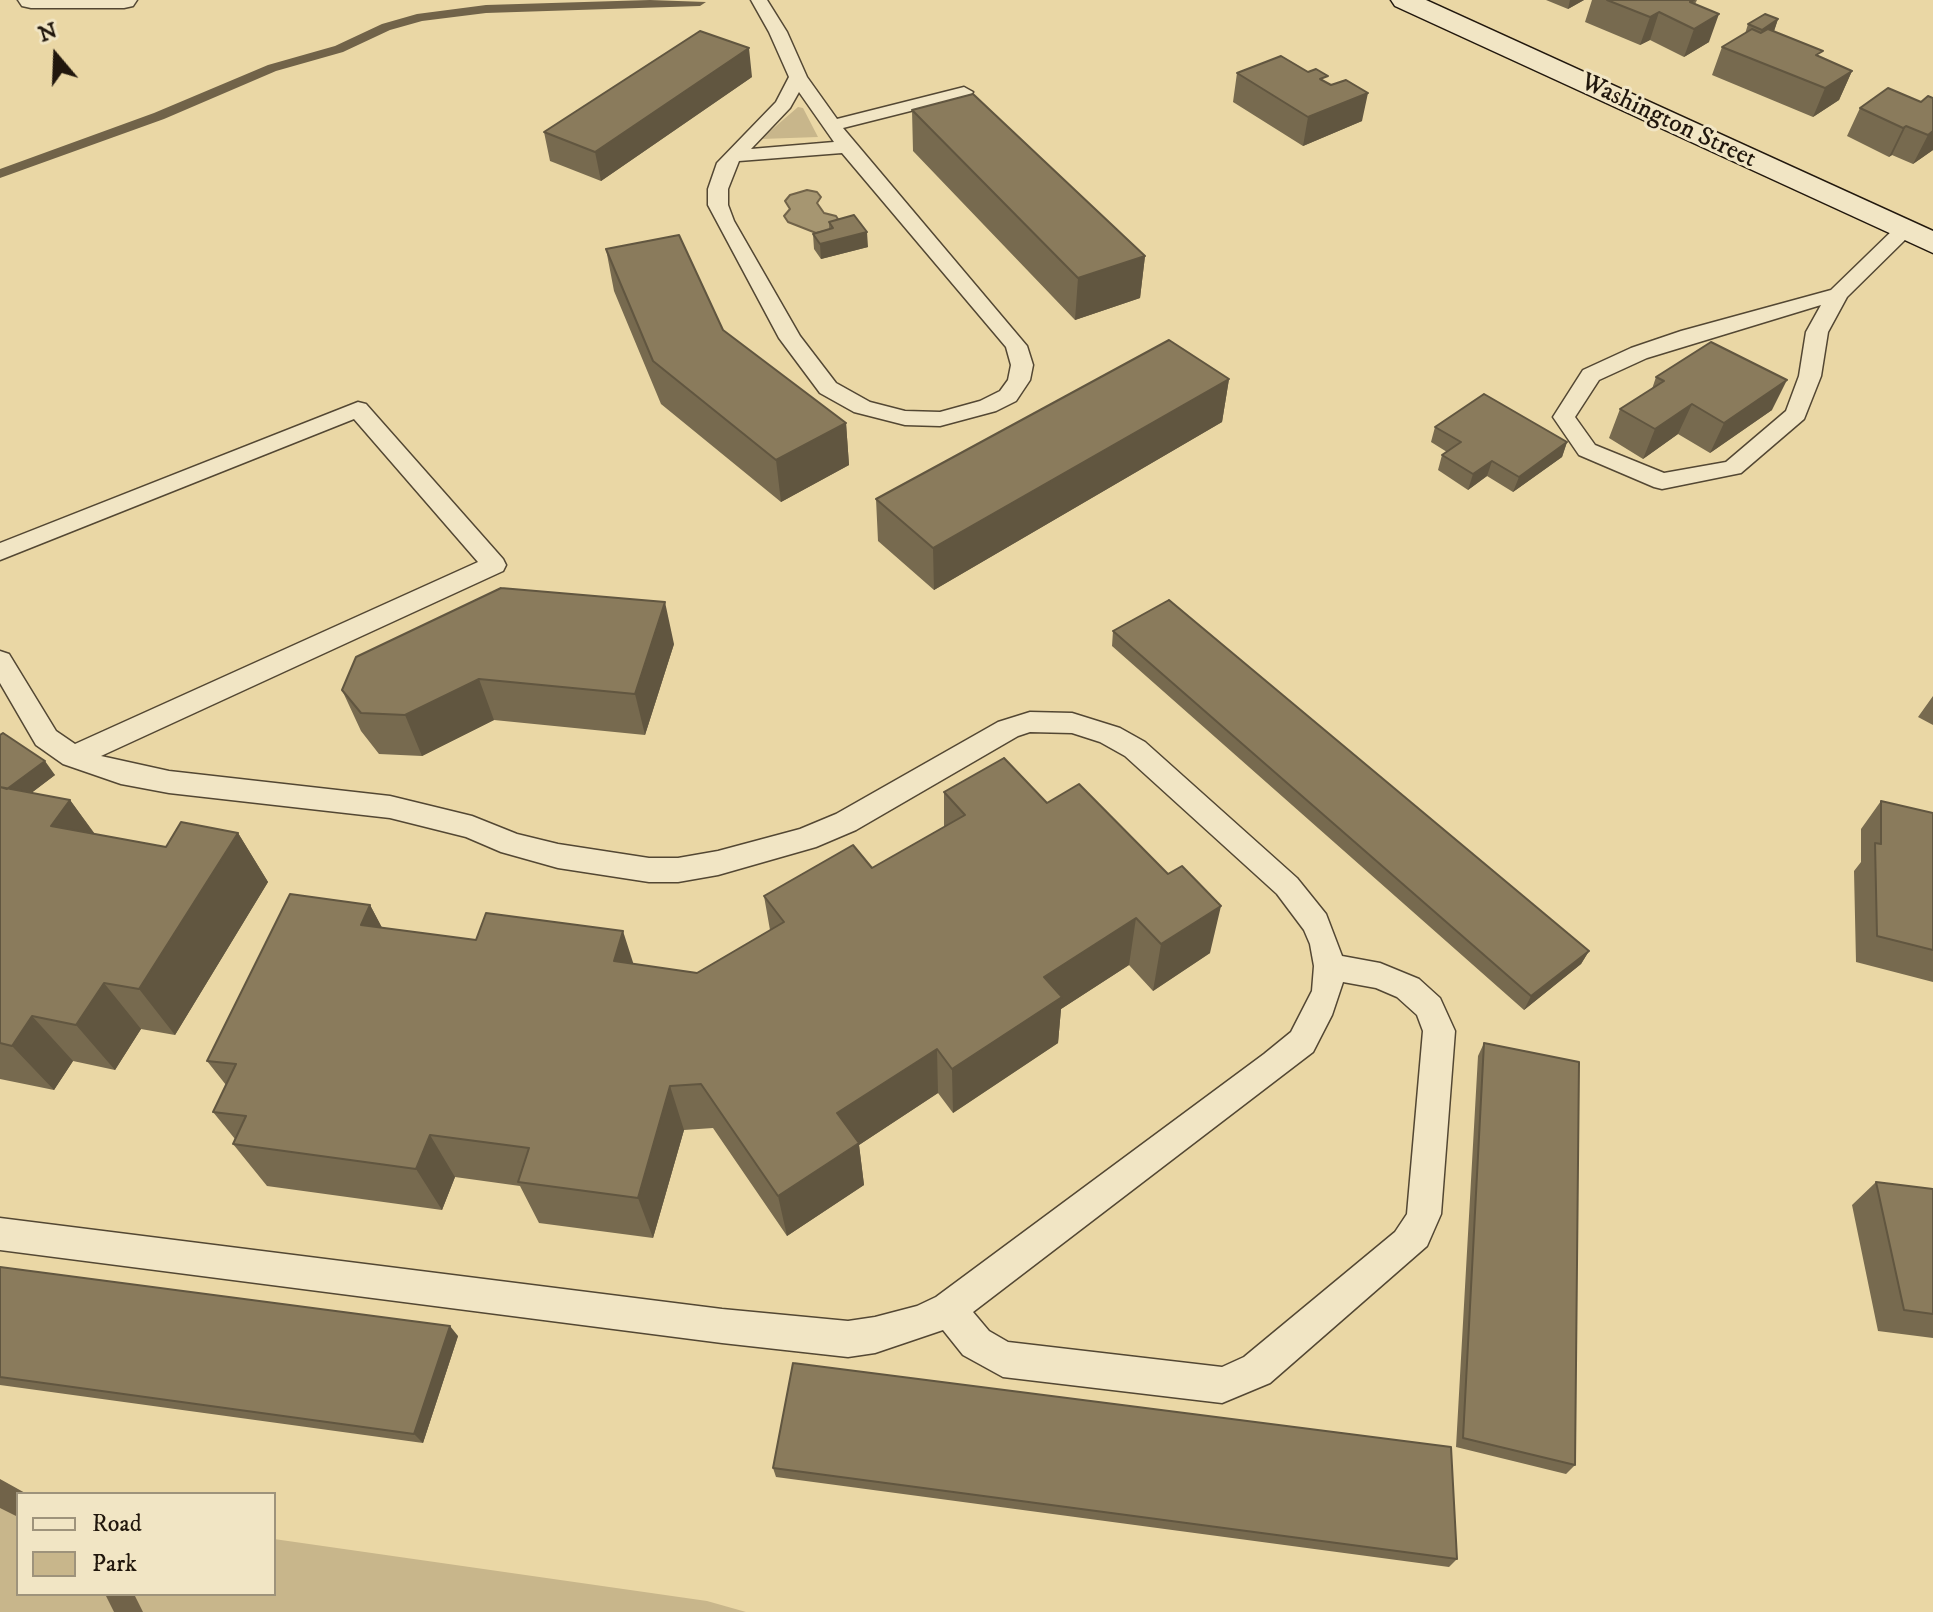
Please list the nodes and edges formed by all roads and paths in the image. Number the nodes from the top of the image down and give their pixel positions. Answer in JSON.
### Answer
{"nodes":[{"id":1,"x":31,"y":0,"type":"edge"},
{"id":2,"x":124,"y":0,"type":"edge"},
{"id":3,"x":759,"y":0,"type":"edge"},
{"id":4,"x":1404,"y":0,"type":"edge"},
{"id":5,"x":798,"y":77,"type":"junction"},
{"id":6,"x":964,"y":92,"type":"dead end"},
{"id":7,"x":830,"y":126,"type":"junction"},
{"id":8,"x":847,"y":147,"type":"junction"},
{"id":9,"x":733,"y":156,"type":"junction"},
{"id":10,"x":1904,"y":230,"type":"junction"},
{"id":11,"x":1933,"y":243,"type":"edge"},
{"id":12,"x":1838,"y":294,"type":"junction"},
{"id":13,"x":0,"y":552,"type":"edge"},
{"id":14,"x":0,"y":661,"type":"edge"},
{"id":15,"x":73,"y":757,"type":"junction"},
{"id":16,"x":1329,"y":966,"type":"junction"},
{"id":17,"x":0,"y":1234,"type":"edge"},
{"id":18,"x":948,"y":1309,"type":"junction"}],
"edges":[{"from":1,"to":2,"type":"main road"},
{"from":3,"to":5,"type":"lane"},
{"from":4,"to":10,"type":"main road","name":"Washington Street"},
{"from":5,"to":7,"type":"lane"},
{"from":5,"to":9,"type":"lane"},
{"from":6,"to":7,"type":"lane"},
{"from":7,"to":8,"type":"lane"},
{"from":8,"to":9,"type":"lane"},
{"from":8,"to":9,"type":"lane"},
{"from":10,"to":11,"type":"main road","name":"Washington Street"},
{"from":10,"to":12,"type":"lane"},
{"from":12,"to":12,"type":"lane"},
{"from":13,"to":15,"type":"lane"},
{"from":14,"to":15,"type":"lane"},
{"from":15,"to":16,"type":"lane"},
{"from":16,"to":18,"type":"lane"},
{"from":16,"to":18,"type":"lane"},
{"from":17,"to":18,"type":"lane"}]}
